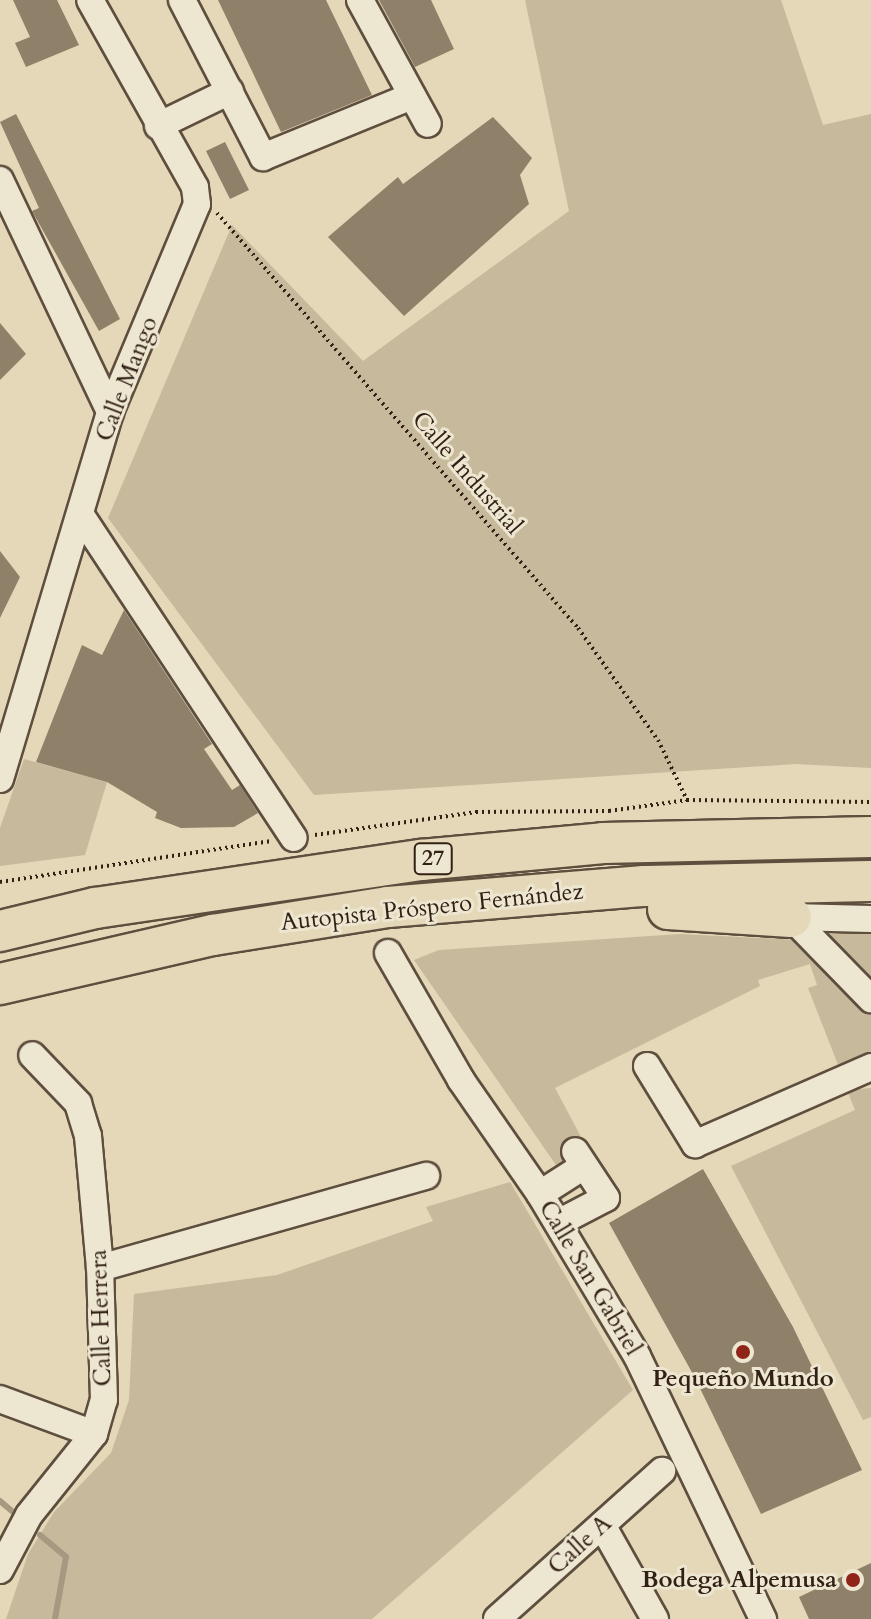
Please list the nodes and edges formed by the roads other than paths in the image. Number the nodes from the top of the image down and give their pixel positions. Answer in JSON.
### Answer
{"nodes":[{"id":1,"x":90,"y":0,"type":"edge"},
{"id":2,"x":182,"y":0,"type":"edge"},
{"id":3,"x":360,"y":0,"type":"edge"},
{"id":4,"x":230,"y":91,"type":"junction"},
{"id":5,"x":412,"y":96,"type":"junction"},
{"id":6,"x":428,"y":124,"type":"dead end"},
{"id":7,"x":158,"y":126,"type":"junction"},
{"id":8,"x":0,"y":180,"type":"edge"},
{"id":9,"x":110,"y":412,"type":"junction"},
{"id":10,"x":80,"y":514,"type":"junction"},
{"id":11,"x":0,"y":779,"type":"edge"},
{"id":12,"x":871,"y":837,"type":"edge"},
{"id":13,"x":294,"y":838,"type":"dead end"},
{"id":14,"x":871,"y":881,"type":"edge"},
{"id":15,"x":460,"y":899,"type":"junction"},
{"id":16,"x":791,"y":917,"type":"junction"},
{"id":17,"x":871,"y":919,"type":"edge"},
{"id":18,"x":0,"y":931,"type":"edge"},
{"id":19,"x":388,"y":953,"type":"dead end"},
{"id":20,"x":0,"y":984,"type":"edge"},
{"id":21,"x":871,"y":999,"type":"edge"},
{"id":22,"x":32,"y":1055,"type":"dead end"},
{"id":23,"x":647,"y":1066,"type":"dead end"},
{"id":24,"x":871,"y":1067,"type":"edge"},
{"id":25,"x":871,"y":1073,"type":"edge"},
{"id":26,"x":841,"y":1078,"type":"junction"},
{"id":27,"x":426,"y":1176,"type":"dead end"},
{"id":28,"x":540,"y":1194,"type":"junction"},
{"id":29,"x":558,"y":1223,"type":"junction"},
{"id":30,"x":100,"y":1268,"type":"junction"},
{"id":31,"x":0,"y":1399,"type":"edge"},
{"id":32,"x":94,"y":1434,"type":"junction"},
{"id":33,"x":662,"y":1471,"type":"dead end"},
{"id":34,"x":602,"y":1525,"type":"junction"},
{"id":35,"x":0,"y":1570,"type":"edge"},
{"id":36,"x":497,"y":1619,"type":"edge"},
{"id":37,"x":655,"y":1619,"type":"edge"},
{"id":38,"x":763,"y":1619,"type":"edge"}],
"edges":[{"from":1,"to":7,"type":"street"},
{"from":2,"to":4,"type":"street"},
{"from":3,"to":5,"type":"street"},
{"from":4,"to":5,"type":"street"},
{"from":4,"to":7,"type":"street"},
{"from":5,"to":6,"type":"street"},
{"from":7,"to":9,"type":"street","name":"Calle Mango"},
{"from":8,"to":9,"type":"street"},
{"from":9,"to":10,"type":"street","name":"Calle Mango"},
{"from":10,"to":11,"type":"street","name":"Calle Mango"},
{"from":10,"to":13,"type":"street"},
{"from":12,"to":18,"type":"highway","name":"Autopista Próspero Fernández","number":"27"},
{"from":14,"to":15,"type":"highway","name":"Autopista Próspero Fernández","number":"27"},
{"from":15,"to":16,"type":"highway"},
{"from":15,"to":20,"type":"highway","name":"Autopista Próspero Fernández","number":"27"},
{"from":16,"to":17,"type":"street"},
{"from":16,"to":21,"type":"street"},
{"from":19,"to":28,"type":"street","name":"Calle San Gabriel"},
{"from":22,"to":30,"type":"street","name":"Calle Herrera"},
{"from":23,"to":26,"type":"street"},
{"from":24,"to":26,"type":"street"},
{"from":25,"to":26,"type":"street"},
{"from":27,"to":30,"type":"street"},
{"from":28,"to":29,"type":"street","name":"Calle San Gabriel"},
{"from":28,"to":29,"type":"street"},
{"from":29,"to":38,"type":"street","name":"Calle San Gabriel"},
{"from":30,"to":32,"type":"street","name":"Calle Herrera"},
{"from":31,"to":32,"type":"street"},
{"from":32,"to":35,"type":"street","name":"Calle Herrera"},
{"from":33,"to":34,"type":"street","name":"Calle A"},
{"from":34,"to":36,"type":"street","name":"Calle A"},
{"from":34,"to":37,"type":"street"}]}
